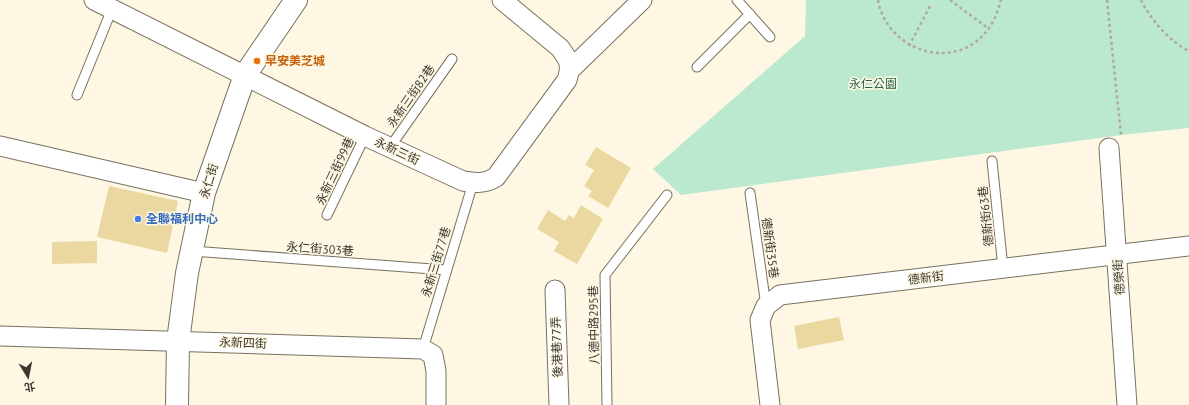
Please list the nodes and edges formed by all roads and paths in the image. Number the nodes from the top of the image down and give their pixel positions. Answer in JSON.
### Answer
{"nodes":[{"id":1,"x":296,"y":0,"type":"edge"},
{"id":2,"x":502,"y":0,"type":"edge"},
{"id":3,"x":642,"y":0,"type":"edge"},
{"id":4,"x":737,"y":0,"type":"edge"},
{"id":5,"x":878,"y":0,"type":"edge"},
{"id":6,"x":950,"y":0,"type":"edge"},
{"id":7,"x":1001,"y":0,"type":"edge"},
{"id":8,"x":1107,"y":0,"type":"edge"},
{"id":9,"x":1141,"y":0,"type":"edge"},
{"id":10,"x":99,"y":2,"type":"edge"},
{"id":11,"x":931,"y":4,"type":"dead end"},
{"id":12,"x":750,"y":14,"type":"junction"},
{"id":13,"x":989,"y":29,"type":"junction"},
{"id":14,"x":770,"y":37,"type":"dead end"},
{"id":15,"x":909,"y":46,"type":"junction"},
{"id":16,"x":1189,"y":51,"type":"edge"},
{"id":17,"x":452,"y":59,"type":"dead end"},
{"id":18,"x":697,"y":67,"type":"dead end"},
{"id":19,"x":570,"y":70,"type":"junction"},
{"id":20,"x":245,"y":75,"type":"junction"},
{"id":21,"x":77,"y":95,"type":"dead end"},
{"id":22,"x":365,"y":136,"type":"junction"},
{"id":23,"x":1115,"y":141,"type":"joint"},
{"id":24,"x":0,"y":146,"type":"edge"},
{"id":25,"x":390,"y":148,"type":"junction"},
{"id":26,"x":992,"y":161,"type":"dead end"},
{"id":27,"x":473,"y":183,"type":"junction"},
{"id":28,"x":204,"y":193,"type":"junction"},
{"id":29,"x":750,"y":193,"type":"dead end"},
{"id":30,"x":668,"y":195,"type":"dead end"},
{"id":31,"x":327,"y":215,"type":"dead end"},
{"id":32,"x":1189,"y":246,"type":"edge"},
{"id":33,"x":192,"y":251,"type":"junction"},
{"id":34,"x":1117,"y":254,"type":"junction"},
{"id":35,"x":1003,"y":268,"type":"junction"},
{"id":36,"x":446,"y":270,"type":"junction"},
{"id":37,"x":555,"y":290,"type":"dead end"},
{"id":38,"x":766,"y":306,"type":"junction"},
{"id":39,"x":0,"y":336,"type":"edge"},
{"id":40,"x":178,"y":341,"type":"junction"},
{"id":41,"x":423,"y":349,"type":"junction"},
{"id":42,"x":177,"y":405,"type":"edge"},
{"id":43,"x":436,"y":405,"type":"edge"},
{"id":44,"x":559,"y":405,"type":"edge"},
{"id":45,"x":607,"y":405,"type":"edge"},
{"id":46,"x":770,"y":405,"type":"edge"},
{"id":47,"x":1127,"y":405,"type":"edge"}],
"edges":[{"from":1,"to":20,"type":"street","name":"永仁街"},
{"from":2,"to":19,"type":"street"},
{"from":3,"to":19,"type":"street","name":"永新三街"},
{"from":4,"to":12,"type":"lane"},
{"from":5,"to":15,"type":"path"},
{"from":6,"to":13,"type":"path"},
{"from":7,"to":13,"type":"path"},
{"from":8,"to":23,"type":"path"},
{"from":9,"to":16,"type":"path"},
{"from":10,"to":20,"type":"street","name":"永新三街"},
{"from":10,"to":21,"type":"lane"},
{"from":11,"to":15,"type":"path"},
{"from":12,"to":14,"type":"lane"},
{"from":12,"to":18,"type":"lane"},
{"from":13,"to":15,"type":"path"},
{"from":17,"to":25,"type":"lane","name":"永新三街82巷"},
{"from":19,"to":27,"type":"street","name":"永新三街"},
{"from":20,"to":22,"type":"street","name":"永新三街"},
{"from":20,"to":28,"type":"street","name":"永仁街"},
{"from":22,"to":25,"type":"street","name":"永新三街"},
{"from":22,"to":31,"type":"lane","name":"永新三街99巷"},
{"from":23,"to":34,"type":"street","name":"德榮街"},
{"from":24,"to":28,"type":"street"},
{"from":25,"to":27,"type":"street","name":"永新三街"},
{"from":26,"to":35,"type":"lane","name":"德新街63巷"},
{"from":27,"to":36,"type":"lane","name":"永新三街77巷"},
{"from":28,"to":33,"type":"street","name":"永仁街"},
{"from":29,"to":38,"type":"lane","name":"德新街35巷"},
{"from":30,"to":45,"type":"lane","name":"八德中路295巷"},
{"from":32,"to":34,"type":"street","name":"德新街"},
{"from":33,"to":36,"type":"lane","name":"永仁街303巷"},
{"from":33,"to":40,"type":"street","name":"永仁街"},
{"from":34,"to":35,"type":"street","name":"德新街"},
{"from":34,"to":47,"type":"street","name":"德榮街"},
{"from":35,"to":38,"type":"street","name":"德新街"},
{"from":36,"to":41,"type":"lane","name":"永新三街77巷"},
{"from":37,"to":44,"type":"street","name":"後港巷77弄"},
{"from":38,"to":46,"type":"street"},
{"from":39,"to":40,"type":"street","name":"永新四街"},
{"from":40,"to":41,"type":"street","name":"永新四街"},
{"from":40,"to":42,"type":"street","name":"永仁街"},
{"from":41,"to":43,"type":"street"}]}
